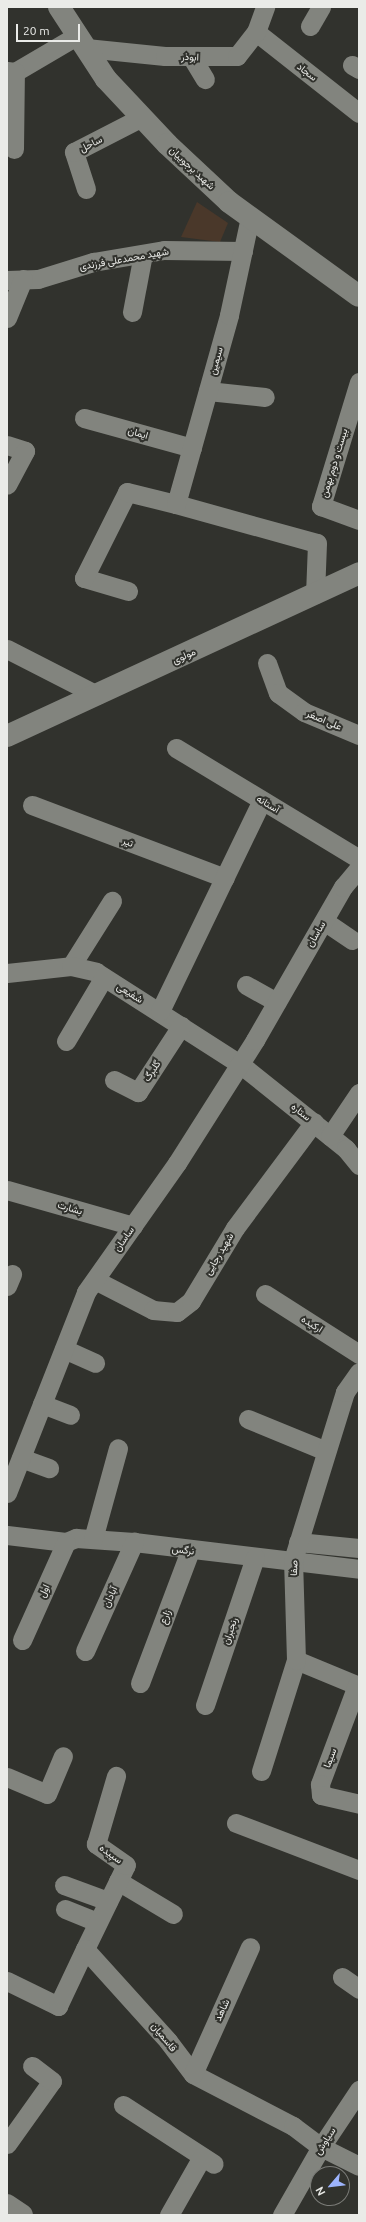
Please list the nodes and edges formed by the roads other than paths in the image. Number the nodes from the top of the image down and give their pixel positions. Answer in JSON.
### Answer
{"nodes":[{"id":1,"x":59,"y":7,"type":"edge"},
{"id":2,"x":264,"y":7,"type":"edge"},
{"id":3,"x":321,"y":7,"type":"edge"},
{"id":4,"x":310,"y":26,"type":"dead end"},
{"id":5,"x":256,"y":32,"type":"junction"},
{"id":6,"x":82,"y":42,"type":"junction"},
{"id":7,"x":192,"y":56,"type":"junction"},
{"id":8,"x":11,"y":72,"type":"edge"},
{"id":9,"x":205,"y":79,"type":"dead end"},
{"id":10,"x":359,"y":113,"type":"edge"},
{"id":11,"x":142,"y":117,"type":"junction"},
{"id":12,"x":14,"y":149,"type":"dead end"},
{"id":13,"x":86,"y":189,"type":"dead end"},
{"id":14,"x":250,"y":217,"type":"junction"},
{"id":15,"x":243,"y":251,"type":"junction"},
{"id":16,"x":143,"y":254,"type":"junction"},
{"id":17,"x":15,"y":280,"type":"edge"},
{"id":18,"x":359,"y":295,"type":"edge"},
{"id":19,"x":132,"y":312,"type":"dead end"},
{"id":20,"x":7,"y":318,"type":"edge"},
{"id":21,"x":359,"y":382,"type":"edge"},
{"id":22,"x":208,"y":391,"type":"junction"},
{"id":23,"x":265,"y":397,"type":"dead end"},
{"id":24,"x":84,"y":418,"type":"dead end"},
{"id":25,"x":7,"y":445,"type":"edge"},
{"id":26,"x":192,"y":448,"type":"junction"},
{"id":27,"x":7,"y":485,"type":"edge"},
{"id":28,"x":176,"y":504,"type":"junction"},
{"id":29,"x":359,"y":520,"type":"edge"},
{"id":30,"x":359,"y":573,"type":"edge"},
{"id":31,"x":128,"y":592,"type":"dead end"},
{"id":32,"x":314,"y":594,"type":"junction"},
{"id":33,"x":7,"y":649,"type":"edge"},
{"id":34,"x":266,"y":663,"type":"dead end"},
{"id":35,"x":97,"y":695,"type":"junction"},
{"id":36,"x":359,"y":735,"type":"edge"},
{"id":37,"x":7,"y":736,"type":"edge"},
{"id":38,"x":176,"y":748,"type":"dead end"},
{"id":39,"x":262,"y":800,"type":"junction"},
{"id":40,"x":32,"y":805,"type":"dead end"},
{"id":41,"x":358,"y":869,"type":"edge"},
{"id":42,"x":225,"y":878,"type":"junction"},
{"id":43,"x":112,"y":901,"type":"dead end"},
{"id":44,"x":324,"y":921,"type":"junction"},
{"id":45,"x":352,"y":940,"type":"dead end"},
{"id":46,"x":71,"y":966,"type":"junction"},
{"id":47,"x":7,"y":973,"type":"edge"},
{"id":48,"x":104,"y":977,"type":"junction"},
{"id":49,"x":246,"y":985,"type":"dead end"},
{"id":50,"x":276,"y":1002,"type":"junction"},
{"id":51,"x":160,"y":1011,"type":"junction"},
{"id":52,"x":181,"y":1026,"type":"junction"},
{"id":53,"x":66,"y":1041,"type":"dead end"},
{"id":54,"x":240,"y":1064,"type":"junction"},
{"id":55,"x":114,"y":1080,"type":"dead end"},
{"id":56,"x":359,"y":1093,"type":"edge"},
{"id":57,"x":314,"y":1122,"type":"junction"},
{"id":58,"x":330,"y":1136,"type":"junction"},
{"id":59,"x":359,"y":1165,"type":"edge"},
{"id":60,"x":7,"y":1190,"type":"edge"},
{"id":61,"x":133,"y":1226,"type":"junction"},
{"id":62,"x":95,"y":1280,"type":"junction"},
{"id":63,"x":264,"y":1294,"type":"dead end"},
{"id":64,"x":64,"y":1349,"type":"junction"},
{"id":65,"x":359,"y":1354,"type":"edge"},
{"id":66,"x":95,"y":1363,"type":"dead end"},
{"id":67,"x":359,"y":1372,"type":"edge"},
{"id":68,"x":42,"y":1404,"type":"junction"},
{"id":69,"x":70,"y":1415,"type":"dead end"},
{"id":70,"x":248,"y":1418,"type":"dead end"},
{"id":71,"x":118,"y":1448,"type":"dead end"},
{"id":72,"x":326,"y":1451,"type":"junction"},
{"id":73,"x":21,"y":1458,"type":"junction"},
{"id":74,"x":49,"y":1468,"type":"dead end"},
{"id":75,"x":7,"y":1493,"type":"edge"},
{"id":76,"x":7,"y":1535,"type":"edge"},
{"id":77,"x":93,"y":1539,"type":"junction"},
{"id":78,"x":66,"y":1542,"type":"junction"},
{"id":79,"x":134,"y":1542,"type":"junction"},
{"id":80,"x":298,"y":1542,"type":"junction"},
{"id":81,"x":359,"y":1548,"type":"edge"},
{"id":82,"x":190,"y":1551,"type":"junction"},
{"id":83,"x":255,"y":1557,"type":"junction"},
{"id":84,"x":293,"y":1560,"type":"junction"},
{"id":85,"x":359,"y":1569,"type":"edge"},
{"id":86,"x":22,"y":1640,"type":"dead end"},
{"id":87,"x":85,"y":1652,"type":"dead end"},
{"id":88,"x":296,"y":1660,"type":"junction"},
{"id":89,"x":140,"y":1683,"type":"dead end"},
{"id":90,"x":358,"y":1686,"type":"edge"},
{"id":91,"x":205,"y":1705,"type":"dead end"},
{"id":92,"x":63,"y":1756,"type":"dead end"},
{"id":93,"x":261,"y":1771,"type":"dead end"},
{"id":94,"x":116,"y":1776,"type":"dead end"},
{"id":95,"x":7,"y":1777,"type":"edge"},
{"id":96,"x":359,"y":1804,"type":"edge"},
{"id":97,"x":236,"y":1823,"type":"dead end"},
{"id":98,"x":359,"y":1870,"type":"edge"},
{"id":99,"x":118,"y":1881,"type":"junction"},
{"id":100,"x":64,"y":1885,"type":"dead end"},
{"id":101,"x":108,"y":1902,"type":"junction"},
{"id":102,"x":65,"y":1909,"type":"dead end"},
{"id":103,"x":173,"y":1914,"type":"dead end"},
{"id":104,"x":98,"y":1922,"type":"junction"},
{"id":105,"x":250,"y":1947,"type":"dead end"},
{"id":106,"x":85,"y":1949,"type":"junction"},
{"id":107,"x":342,"y":1977,"type":"dead end"},
{"id":108,"x":7,"y":1981,"type":"edge"},
{"id":109,"x":359,"y":1989,"type":"edge"},
{"id":110,"x":32,"y":2066,"type":"dead end"},
{"id":111,"x":193,"y":2074,"type":"junction"},
{"id":112,"x":359,"y":2090,"type":"edge"},
{"id":113,"x":123,"y":2105,"type":"dead end"},
{"id":114,"x":7,"y":2144,"type":"edge"},
{"id":115,"x":321,"y":2147,"type":"junction"},
{"id":116,"x":359,"y":2166,"type":"edge"},
{"id":117,"x":7,"y":2205,"type":"edge"},
{"id":118,"x":22,"y":2215,"type":"edge"},
{"id":119,"x":169,"y":2215,"type":"edge"},
{"id":120,"x":282,"y":2215,"type":"edge"}],
"edges":[{"from":1,"to":6,"type":"street","name":"شهید برجوییان"},
{"from":2,"to":5,"type":"street","name":"ابوذر"},
{"from":3,"to":4,"type":"street"},
{"from":5,"to":7,"type":"street","name":"ابوذر"},
{"from":5,"to":10,"type":"street","name":"سجاد"},
{"from":6,"to":7,"type":"street","name":"ابوذر"},
{"from":6,"to":8,"type":"street"},
{"from":6,"to":11,"type":"street","name":"شهید برجوییان"},
{"from":7,"to":9,"type":"street"},
{"from":8,"to":12,"type":"street"},
{"from":11,"to":13,"type":"street","name":"ساحل"},
{"from":11,"to":14,"type":"street","name":"شهید برجوییان"},
{"from":14,"to":15,"type":"street","name":"سیمین"},
{"from":14,"to":18,"type":"street","name":"شهید برجوییان"},
{"from":15,"to":16,"type":"street","name":"شهید محمدعلی فرزندی"},
{"from":15,"to":22,"type":"street","name":"سیمین"},
{"from":16,"to":17,"type":"street","name":"شهید محمدعلی فرزندی"},
{"from":16,"to":19,"type":"street"},
{"from":17,"to":20,"type":"street"},
{"from":21,"to":29,"type":"street","name":"بیست و دوم بهمن"},
{"from":22,"to":23,"type":"street"},
{"from":22,"to":26,"type":"street","name":"سیمین"},
{"from":24,"to":26,"type":"street","name":"ایمان"},
{"from":25,"to":27,"type":"street"},
{"from":26,"to":28,"type":"street","name":"سیمین"},
{"from":28,"to":31,"type":"street"},
{"from":28,"to":32,"type":"street"},
{"from":30,"to":32,"type":"street","name":"مولوی"},
{"from":32,"to":35,"type":"street","name":"مولوی"},
{"from":33,"to":35,"type":"street"},
{"from":34,"to":36,"type":"street","name":"علی اصغر"},
{"from":35,"to":37,"type":"street","name":"مولوی"},
{"from":38,"to":39,"type":"street","name":"آستانه"},
{"from":39,"to":41,"type":"street","name":"آستانه"},
{"from":39,"to":42,"type":"street"},
{"from":40,"to":42,"type":"street","name":"تیر"},
{"from":41,"to":44,"type":"street","name":"ساسان"},
{"from":42,"to":51,"type":"street"},
{"from":43,"to":46,"type":"street"},
{"from":44,"to":45,"type":"street"},
{"from":44,"to":50,"type":"street","name":"ساسان"},
{"from":46,"to":47,"type":"street","name":"شفیعی"},
{"from":46,"to":48,"type":"street","name":"شفیعی"},
{"from":48,"to":51,"type":"street","name":"شفیعی"},
{"from":48,"to":53,"type":"street"},
{"from":49,"to":50,"type":"street"},
{"from":50,"to":54,"type":"street","name":"ساسان"},
{"from":51,"to":52,"type":"street","name":"شفیعی"},
{"from":52,"to":54,"type":"street","name":"شفیعی"},
{"from":52,"to":55,"type":"street","name":"گلبرگ"},
{"from":54,"to":57,"type":"street","name":"ستاره"},
{"from":54,"to":61,"type":"street","name":"ساسان"},
{"from":56,"to":58,"type":"street"},
{"from":57,"to":58,"type":"street","name":"ستاره"},
{"from":57,"to":62,"type":"street","name":"شهید رجایی"},
{"from":58,"to":59,"type":"street","name":"ستاره"},
{"from":60,"to":61,"type":"street","name":"بشارت"},
{"from":61,"to":62,"type":"street","name":"ساسان"},
{"from":62,"to":64,"type":"street","name":"ساسان"},
{"from":63,"to":65,"type":"street","name":"ارکیده"},
{"from":64,"to":66,"type":"street"},
{"from":64,"to":68,"type":"street","name":"ساسان"},
{"from":67,"to":72,"type":"street","name":"صفا"},
{"from":68,"to":69,"type":"street"},
{"from":68,"to":73,"type":"street","name":"ساسان"},
{"from":70,"to":72,"type":"street"},
{"from":71,"to":77,"type":"street"},
{"from":72,"to":80,"type":"street","name":"صفا"},
{"from":73,"to":74,"type":"street"},
{"from":73,"to":75,"type":"street","name":"ساسان"},
{"from":76,"to":78,"type":"street","name":"نرگس"},
{"from":77,"to":78,"type":"street","name":"نرگس"},
{"from":77,"to":79,"type":"street","name":"نرگس"},
{"from":78,"to":86,"type":"street","name":"اول"},
{"from":79,"to":82,"type":"street","name":"نرگس"},
{"from":79,"to":87,"type":"street","name":"آبادان"},
{"from":80,"to":81,"type":"street"},
{"from":80,"to":84,"type":"street","name":"صفا"},
{"from":82,"to":83,"type":"street","name":"نرگس"},
{"from":82,"to":89,"type":"street","name":"زارع"},
{"from":83,"to":84,"type":"street","name":"نرگس"},
{"from":83,"to":91,"type":"street","name":"رنجبران"},
{"from":84,"to":85,"type":"street","name":"نرگس"},
{"from":84,"to":88,"type":"street","name":"صفا"},
{"from":88,"to":90,"type":"street"},
{"from":88,"to":93,"type":"street","name":"صفا"},
{"from":90,"to":96,"type":"street","name":"سیما"},
{"from":92,"to":95,"type":"street"},
{"from":94,"to":99,"type":"street","name":"سپیده"},
{"from":97,"to":98,"type":"street"},
{"from":99,"to":101,"type":"street","name":"سپیده"},
{"from":99,"to":103,"type":"street"},
{"from":100,"to":101,"type":"street"},
{"from":101,"to":104,"type":"street","name":"سپیده"},
{"from":102,"to":104,"type":"street"},
{"from":104,"to":106,"type":"street","name":"سپیده"},
{"from":105,"to":111,"type":"street","name":"شاهد"},
{"from":106,"to":108,"type":"street"},
{"from":106,"to":111,"type":"street","name":"قاسمیان"},
{"from":107,"to":109,"type":"street"},
{"from":110,"to":114,"type":"street"},
{"from":111,"to":115,"type":"street","name":"قاسمیان"},
{"from":112,"to":115,"type":"street","name":"سیاوش"},
{"from":113,"to":119,"type":"street"},
{"from":115,"to":116,"type":"street","name":"قاسمیان"},
{"from":115,"to":120,"type":"street","name":"سیاوش"},
{"from":117,"to":118,"type":"street"}]}
